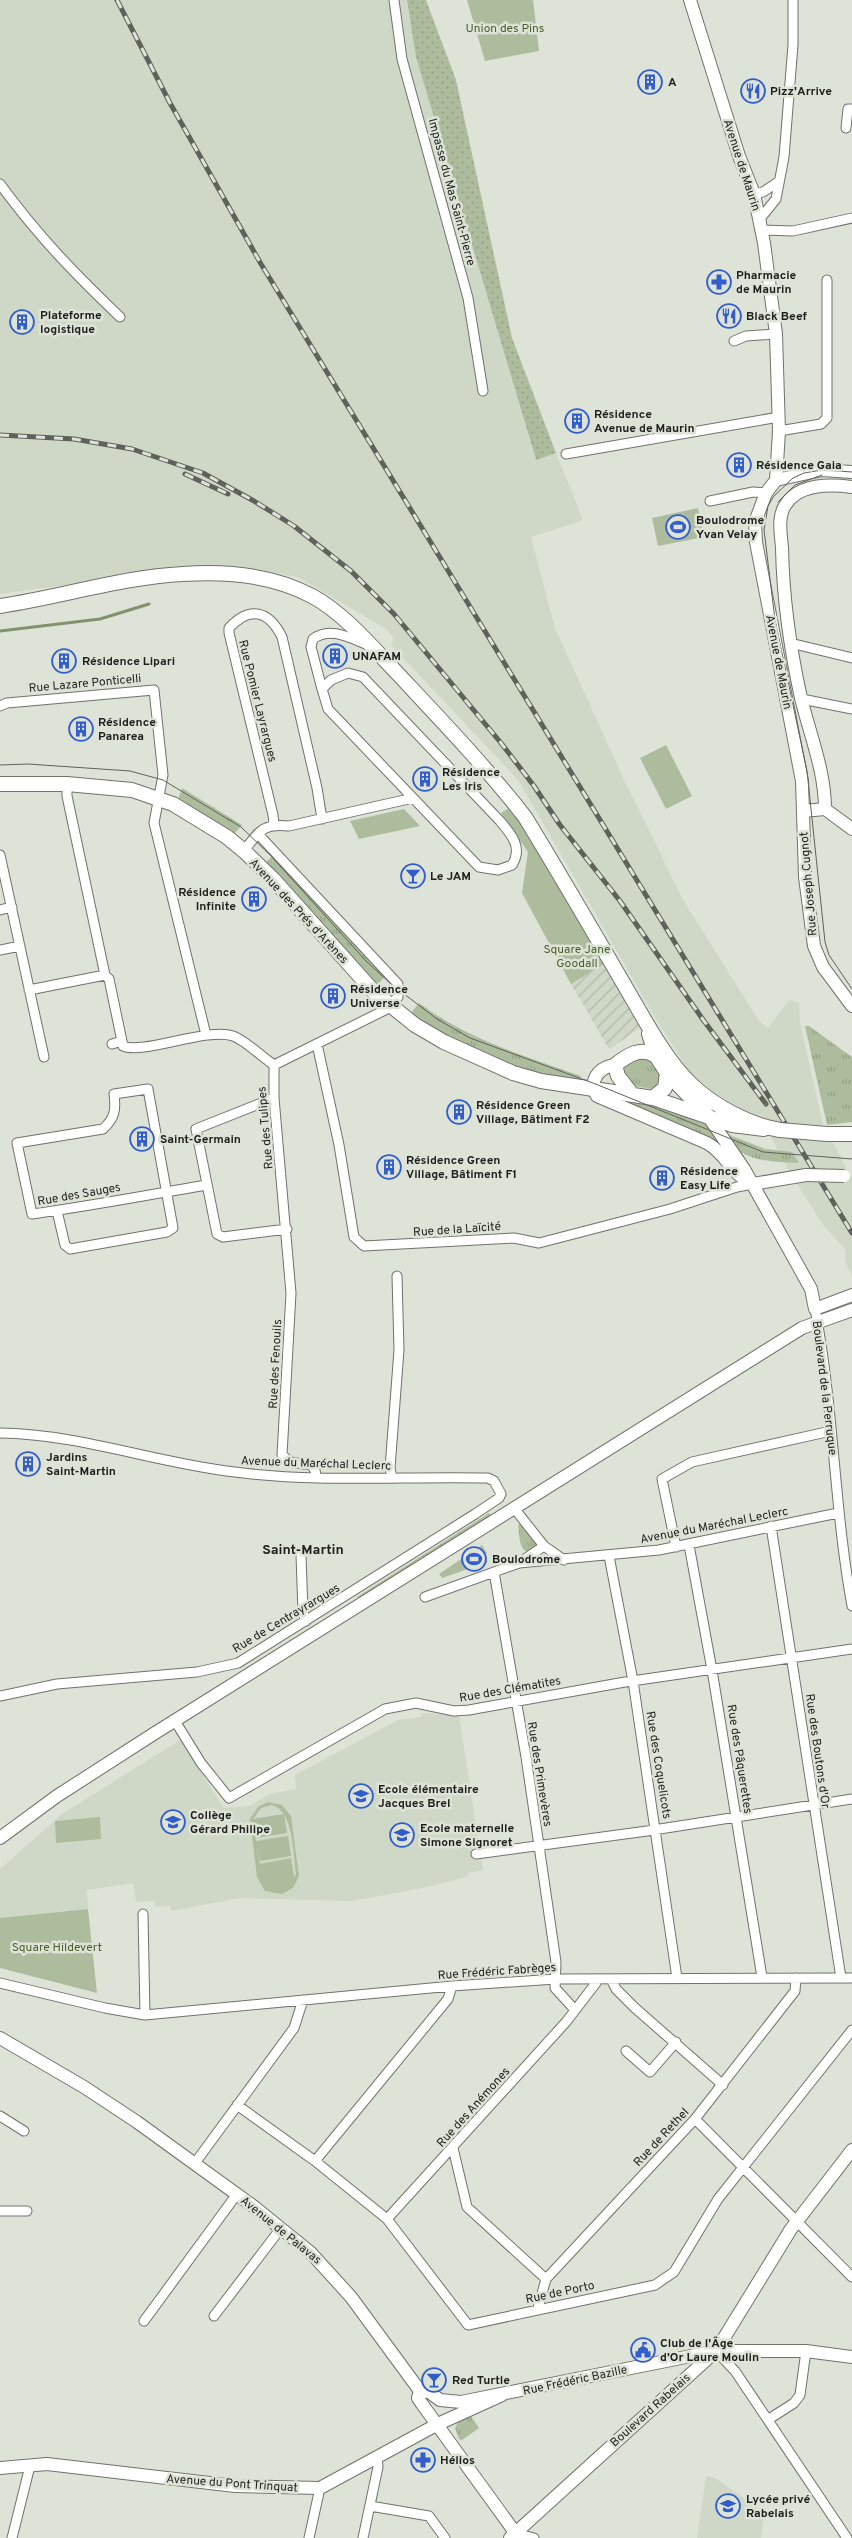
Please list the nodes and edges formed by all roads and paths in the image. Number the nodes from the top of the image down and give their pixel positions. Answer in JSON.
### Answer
{"nodes":[{"id":1,"x":394,"y":0,"type":"edge"},
{"id":2,"x":690,"y":0,"type":"edge"},
{"id":3,"x":793,"y":0,"type":"edge"},
{"id":4,"x":852,"y":109,"type":"edge"},
{"id":5,"x":846,"y":128,"type":"dead end"},
{"id":6,"x":778,"y":182,"type":"junction"},
{"id":7,"x":0,"y":184,"type":"edge"},
{"id":8,"x":754,"y":194,"type":"junction"},
{"id":9,"x":852,"y":218,"type":"edge"},
{"id":10,"x":760,"y":225,"type":"junction"},
{"id":11,"x":827,"y":280,"type":"dead end"},
{"id":12,"x":120,"y":317,"type":"dead end"},
{"id":13,"x":776,"y":334,"type":"junction"},
{"id":14,"x":734,"y":341,"type":"dead end"},
{"id":15,"x":484,"y":391,"type":"dead end"},
{"id":16,"x":779,"y":417,"type":"junction"},
{"id":17,"x":779,"y":430,"type":"junction"},
{"id":18,"x":566,"y":454,"type":"dead end"},
{"id":19,"x":852,"y":472,"type":"edge"},
{"id":20,"x":776,"y":480,"type":"junction"},
{"id":21,"x":852,"y":487,"type":"edge"},
{"id":22,"x":766,"y":493,"type":"junction"},
{"id":23,"x":789,"y":500,"type":"junction"},
{"id":24,"x":710,"y":501,"type":"dead end"},
{"id":25,"x":0,"y":606,"type":"edge"},
{"id":26,"x":790,"y":644,"type":"junction"},
{"id":27,"x":372,"y":647,"type":"junction"},
{"id":28,"x":814,"y":650,"type":"junction"},
{"id":29,"x":852,"y":658,"type":"edge"},
{"id":30,"x":794,"y":664,"type":"junction"},
{"id":31,"x":322,"y":689,"type":"junction"},
{"id":32,"x":802,"y":699,"type":"junction"},
{"id":33,"x":0,"y":706,"type":"edge"},
{"id":34,"x":852,"y":709,"type":"edge"},
{"id":35,"x":0,"y":784,"type":"edge"},
{"id":36,"x":67,"y":784,"type":"junction"},
{"id":37,"x":413,"y":798,"type":"junction"},
{"id":38,"x":160,"y":799,"type":"junction"},
{"id":39,"x":825,"y":809,"type":"junction"},
{"id":40,"x":804,"y":811,"type":"junction"},
{"id":41,"x":322,"y":819,"type":"junction"},
{"id":42,"x":274,"y":824,"type":"junction"},
{"id":43,"x":852,"y":829,"type":"edge"},
{"id":44,"x":258,"y":834,"type":"junction"},
{"id":45,"x":244,"y":851,"type":"junction"},
{"id":46,"x":0,"y":855,"type":"edge"},
{"id":47,"x":12,"y":907,"type":"junction"},
{"id":48,"x":0,"y":910,"type":"edge"},
{"id":49,"x":20,"y":946,"type":"junction"},
{"id":50,"x":0,"y":950,"type":"edge"},
{"id":51,"x":105,"y":975,"type":"junction"},
{"id":52,"x":29,"y":990,"type":"junction"},
{"id":53,"x":391,"y":1006,"type":"junction"},
{"id":54,"x":852,"y":1006,"type":"edge"},
{"id":55,"x":644,"y":1018,"type":"junction"},
{"id":56,"x":206,"y":1035,"type":"junction"},
{"id":57,"x":122,"y":1041,"type":"junction"},
{"id":58,"x":112,"y":1044,"type":"dead end"},
{"id":59,"x":317,"y":1044,"type":"junction"},
{"id":60,"x":656,"y":1056,"type":"junction"},
{"id":61,"x":44,"y":1057,"type":"dead end"},
{"id":62,"x":274,"y":1065,"type":"junction"},
{"id":63,"x":615,"y":1065,"type":"junction"},
{"id":64,"x":667,"y":1073,"type":"junction"},
{"id":65,"x":592,"y":1089,"type":"junction"},
{"id":66,"x":631,"y":1093,"type":"junction"},
{"id":67,"x":274,"y":1098,"type":"junction"},
{"id":68,"x":652,"y":1098,"type":"junction"},
{"id":69,"x":710,"y":1119,"type":"junction"},
{"id":70,"x":775,"y":1129,"type":"junction"},
{"id":71,"x":852,"y":1134,"type":"edge"},
{"id":72,"x":848,"y":1177,"type":"edge"},
{"id":73,"x":753,"y":1184,"type":"junction"},
{"id":74,"x":206,"y":1185,"type":"junction"},
{"id":75,"x":168,"y":1191,"type":"junction"},
{"id":76,"x":57,"y":1211,"type":"junction"},
{"id":77,"x":287,"y":1229,"type":"junction"},
{"id":78,"x":397,"y":1276,"type":"dead end"},
{"id":79,"x":852,"y":1296,"type":"edge"},
{"id":80,"x":815,"y":1309,"type":"junction"},
{"id":81,"x":852,"y":1310,"type":"edge"},
{"id":82,"x":818,"y":1323,"type":"junction"},
{"id":83,"x":831,"y":1431,"type":"junction"},
{"id":84,"x":0,"y":1433,"type":"edge"},
{"id":85,"x":316,"y":1476,"type":"junction"},
{"id":86,"x":392,"y":1478,"type":"junction"},
{"id":87,"x":500,"y":1498,"type":"joint"},
{"id":88,"x":514,"y":1508,"type":"junction"},
{"id":89,"x":838,"y":1513,"type":"junction"},
{"id":90,"x":771,"y":1526,"type":"junction"},
{"id":91,"x":689,"y":1545,"type":"junction"},
{"id":92,"x":544,"y":1546,"type":"junction"},
{"id":93,"x":676,"y":1547,"type":"junction"},
{"id":94,"x":301,"y":1555,"type":"dead end"},
{"id":95,"x":609,"y":1556,"type":"junction"},
{"id":96,"x":564,"y":1560,"type":"junction"},
{"id":97,"x":519,"y":1563,"type":"junction"},
{"id":98,"x":494,"y":1572,"type":"junction"},
{"id":99,"x":425,"y":1597,"type":"dead end"},
{"id":100,"x":852,"y":1606,"type":"edge"},
{"id":101,"x":306,"y":1621,"type":"junction"},
{"id":102,"x":852,"y":1649,"type":"edge"},
{"id":103,"x":792,"y":1658,"type":"junction"},
{"id":104,"x":712,"y":1670,"type":"junction"},
{"id":105,"x":633,"y":1681,"type":"junction"},
{"id":106,"x":0,"y":1696,"type":"edge"},
{"id":107,"x":516,"y":1700,"type":"junction"},
{"id":108,"x":175,"y":1721,"type":"junction"},
{"id":109,"x":852,"y":1799,"type":"edge"},
{"id":110,"x":814,"y":1806,"type":"junction"},
{"id":111,"x":736,"y":1817,"type":"junction"},
{"id":112,"x":656,"y":1830,"type":"junction"},
{"id":113,"x":0,"y":1838,"type":"edge"},
{"id":114,"x":538,"y":1846,"type":"junction"},
{"id":115,"x":476,"y":1854,"type":"dead end"},
{"id":116,"x":143,"y":1914,"type":"dead end"},
{"id":117,"x":762,"y":1977,"type":"junction"},
{"id":118,"x":677,"y":1978,"type":"junction"},
{"id":119,"x":796,"y":1978,"type":"junction"},
{"id":120,"x":841,"y":1978,"type":"junction"},
{"id":121,"x":852,"y":1978,"type":"edge"},
{"id":122,"x":556,"y":1979,"type":"junction"},
{"id":123,"x":596,"y":1979,"type":"junction"},
{"id":124,"x":611,"y":1979,"type":"junction"},
{"id":125,"x":0,"y":1983,"type":"edge"},
{"id":126,"x":452,"y":1986,"type":"junction"},
{"id":127,"x":304,"y":2000,"type":"junction"},
{"id":128,"x":575,"y":2010,"type":"junction"},
{"id":129,"x":145,"y":2015,"type":"junction"},
{"id":130,"x":852,"y":2030,"type":"edge"},
{"id":131,"x":2,"y":2041,"type":"edge"},
{"id":132,"x":676,"y":2042,"type":"junction"},
{"id":133,"x":626,"y":2051,"type":"dead end"},
{"id":134,"x":723,"y":2085,"type":"junction"},
{"id":135,"x":237,"y":2105,"type":"junction"},
{"id":136,"x":0,"y":2116,"type":"edge"},
{"id":137,"x":695,"y":2119,"type":"junction"},
{"id":138,"x":24,"y":2131,"type":"dead end"},
{"id":139,"x":453,"y":2148,"type":"junction"},
{"id":140,"x":852,"y":2150,"type":"edge"},
{"id":141,"x":315,"y":2161,"type":"junction"},
{"id":142,"x":194,"y":2163,"type":"junction"},
{"id":143,"x":742,"y":2168,"type":"junction"},
{"id":144,"x":237,"y":2194,"type":"junction"},
{"id":145,"x":0,"y":2211,"type":"edge"},
{"id":146,"x":27,"y":2211,"type":"dead end"},
{"id":147,"x":387,"y":2219,"type":"junction"},
{"id":148,"x":797,"y":2221,"type":"junction"},
{"id":149,"x":281,"y":2228,"type":"junction"},
{"id":150,"x":852,"y":2277,"type":"edge"},
{"id":151,"x":546,"y":2279,"type":"junction"},
{"id":152,"x":538,"y":2308,"type":"junction"},
{"id":153,"x":214,"y":2316,"type":"dead end"},
{"id":154,"x":144,"y":2321,"type":"dead end"},
{"id":155,"x":716,"y":2351,"type":"junction"},
{"id":156,"x":806,"y":2351,"type":"junction"},
{"id":157,"x":852,"y":2357,"type":"edge"},
{"id":158,"x":420,"y":2391,"type":"junction"},
{"id":159,"x":502,"y":2395,"type":"junction"},
{"id":160,"x":440,"y":2400,"type":"junction"},
{"id":161,"x":768,"y":2419,"type":"junction"},
{"id":162,"x":438,"y":2424,"type":"junction"},
{"id":163,"x":377,"y":2457,"type":"junction"},
{"id":164,"x":30,"y":2466,"type":"junction"},
{"id":165,"x":0,"y":2468,"type":"edge"},
{"id":166,"x":320,"y":2488,"type":"junction"},
{"id":167,"x":370,"y":2506,"type":"junction"},
{"id":168,"x":515,"y":2536,"type":"edge"},
{"id":169,"x":14,"y":2538,"type":"edge"},
{"id":170,"x":308,"y":2538,"type":"edge"},
{"id":171,"x":363,"y":2538,"type":"edge"},
{"id":172,"x":445,"y":2538,"type":"edge"},
{"id":173,"x":534,"y":2538,"type":"edge"},
{"id":174,"x":847,"y":2538,"type":"edge"}],
"edges":[{"from":1,"to":15,"type":"street","name":"Impasse du Mas Saint-Pierre"},
{"from":2,"to":8,"type":"street","name":"Avenue de Maurin"},
{"from":3,"to":6,"type":"street"},
{"from":4,"to":5,"type":"street"},
{"from":6,"to":8,"type":"street"},
{"from":6,"to":10,"type":"street"},
{"from":7,"to":12,"type":"street"},
{"from":8,"to":10,"type":"street","name":"Avenue de Maurin"},
{"from":9,"to":10,"type":"street"},
{"from":10,"to":13,"type":"street","name":"Avenue de Maurin"},
{"from":11,"to":17,"type":"street"},
{"from":13,"to":14,"type":"street"},
{"from":13,"to":16,"type":"street","name":"Avenue de Maurin"},
{"from":16,"to":17,"type":"street","name":"Avenue de Maurin"},
{"from":16,"to":18,"type":"street"},
{"from":17,"to":20,"type":"street","name":"Avenue de Maurin"},
{"from":19,"to":20,"type":"street"},
{"from":20,"to":22,"type":"street","name":"Avenue de Maurin"},
{"from":21,"to":23,"type":"street"},
{"from":22,"to":23,"type":"street"},
{"from":22,"to":24,"type":"street"},
{"from":22,"to":40,"type":"street","name":"Avenue de Maurin"},
{"from":23,"to":26,"type":"street","name":"Avenue de Maurin"},
{"from":25,"to":27,"type":"main road"},
{"from":26,"to":28,"type":"street"},
{"from":26,"to":30,"type":"street","name":"Avenue de Maurin"},
{"from":27,"to":31,"type":"street"},
{"from":27,"to":55,"type":"main road"},
{"from":28,"to":29,"type":"street"},
{"from":28,"to":30,"type":"street"},
{"from":30,"to":32,"type":"street","name":"Avenue de Maurin"},
{"from":31,"to":37,"type":"street"},
{"from":31,"to":37,"type":"street"},
{"from":32,"to":34,"type":"street"},
{"from":32,"to":39,"type":"street","name":"Avenue de Maurin"},
{"from":33,"to":38,"type":"street","name":"Rue Lazare Ponticelli"},
{"from":35,"to":36,"type":"main road","name":"Avenue des Prés d'Arènes"},
{"from":36,"to":38,"type":"main road","name":"Avenue des Prés d'Arènes"},
{"from":36,"to":51,"type":"street"},
{"from":37,"to":41,"type":"street"},
{"from":38,"to":45,"type":"main road","name":"Avenue des Prés d'Arènes"},
{"from":38,"to":56,"type":"street","name":"Rue Lazare Ponticelli"},
{"from":39,"to":40,"type":"street"},
{"from":39,"to":43,"type":"street"},
{"from":40,"to":54,"type":"street","name":"Rue Joseph Cugnot"},
{"from":41,"to":42,"type":"street"},
{"from":41,"to":42,"type":"street","name":"Rue Pomier Layrargues"},
{"from":42,"to":44,"type":"street"},
{"from":44,"to":45,"type":"street"},
{"from":44,"to":53,"type":"street","name":"Avenue des Prés d'Arènes"},
{"from":45,"to":53,"type":"main road","name":"Avenue des Prés d'Arènes"},
{"from":46,"to":47,"type":"street"},
{"from":47,"to":48,"type":"street"},
{"from":47,"to":49,"type":"street"},
{"from":49,"to":50,"type":"street"},
{"from":49,"to":52,"type":"street"},
{"from":51,"to":52,"type":"street"},
{"from":51,"to":57,"type":"street"},
{"from":52,"to":61,"type":"street"},
{"from":53,"to":59,"type":"street"},
{"from":53,"to":65,"type":"main road","name":"Avenue des Prés d'Arènes"},
{"from":55,"to":60,"type":"main road"},
{"from":55,"to":70,"type":"main road"},
{"from":56,"to":57,"type":"street"},
{"from":56,"to":62,"type":"street"},
{"from":57,"to":58,"type":"street"},
{"from":59,"to":62,"type":"street"},
{"from":59,"to":73,"type":"street","name":"Rue de la Laïcité"},
{"from":60,"to":63,"type":"main road"},
{"from":60,"to":64,"type":"main road"},
{"from":62,"to":67,"type":"street","name":"Rue des Tulipes"},
{"from":63,"to":65,"type":"street"},
{"from":63,"to":66,"type":"main road"},
{"from":64,"to":68,"type":"main road"},
{"from":64,"to":69,"type":"main road"},
{"from":65,"to":66,"type":"main road","name":"Avenue des Prés d'Arènes"},
{"from":65,"to":73,"type":"street"},
{"from":66,"to":68,"type":"main road","name":"Avenue des Prés d'Arènes"},
{"from":67,"to":74,"type":"street"},
{"from":67,"to":77,"type":"street","name":"Rue des Tulipes"},
{"from":68,"to":69,"type":"main road","name":"Avenue des Prés d'Arènes"},
{"from":69,"to":70,"type":"main road","name":"Avenue des Prés d'Arènes"},
{"from":69,"to":73,"type":"street","name":"Boulevard de la Perruque"},
{"from":70,"to":71,"type":"main road","bridge":true},
{"from":72,"to":73,"type":"street","bridge":true},
{"from":73,"to":80,"type":"street","name":"Boulevard de la Perruque"},
{"from":74,"to":75,"type":"street","name":"Rue des Sauges"},
{"from":74,"to":77,"type":"street"},
{"from":75,"to":76,"type":"street","name":"Rue des Sauges"},
{"from":75,"to":76,"type":"street"},
{"from":75,"to":76,"type":"street","name":"Rue des Sauges"},
{"from":77,"to":85,"type":"street","name":"Rue des Fenouils"},
{"from":78,"to":86,"type":"street"},
{"from":79,"to":80,"type":"street"},
{"from":80,"to":82,"type":"street","name":"Boulevard de la Perruque"},
{"from":81,"to":82,"type":"street"},
{"from":82,"to":83,"type":"street","name":"Boulevard de la Perruque"},
{"from":82,"to":88,"type":"street"},
{"from":83,"to":89,"type":"street","name":"Boulevard de la Perruque"},
{"from":83,"to":93,"type":"street"},
{"from":84,"to":85,"type":"street","name":"Avenue du Maréchal Leclerc"},
{"from":85,"to":86,"type":"street","name":"Avenue du Maréchal Leclerc"},
{"from":86,"to":87,"type":"street","name":"Avenue du Maréchal Leclerc"},
{"from":87,"to":101,"type":"street","name":"Rue de Centrayrargues"},
{"from":88,"to":92,"type":"street"},
{"from":88,"to":108,"type":"street"},
{"from":89,"to":90,"type":"street","name":"Avenue du Maréchal Leclerc"},
{"from":89,"to":100,"type":"street","name":"Boulevard de la Perruque"},
{"from":90,"to":91,"type":"street","name":"Avenue du Maréchal Leclerc"},
{"from":90,"to":103,"type":"street","name":"Rue des Boutons d'Or"},
{"from":91,"to":93,"type":"street","name":"Avenue du Maréchal Leclerc"},
{"from":91,"to":104,"type":"street","name":"Rue des Pâquerettes"},
{"from":92,"to":96,"type":"street"},
{"from":92,"to":97,"type":"street","name":"Avenue du Maréchal Leclerc"},
{"from":93,"to":95,"type":"street","name":"Avenue du Maréchal Leclerc"},
{"from":94,"to":101,"type":"street"},
{"from":95,"to":96,"type":"street","name":"Avenue du Maréchal Leclerc"},
{"from":95,"to":105,"type":"street","name":"Rue des Coquelicots"},
{"from":96,"to":97,"type":"street","name":"Avenue du Maréchal Leclerc"},
{"from":97,"to":98,"type":"street","name":"Avenue du Maréchal Leclerc"},
{"from":98,"to":99,"type":"street","name":"Avenue du Maréchal Leclerc"},
{"from":98,"to":107,"type":"street","name":"Rue des Primevères"},
{"from":101,"to":106,"type":"street","name":"Rue de Centrayrargues"},
{"from":102,"to":103,"type":"street","name":"Rue des Clématites"},
{"from":103,"to":104,"type":"street","name":"Rue des Clématites"},
{"from":103,"to":110,"type":"street","name":"Rue des Boutons d'Or"},
{"from":104,"to":105,"type":"street","name":"Rue des Clématites"},
{"from":104,"to":111,"type":"street","name":"Rue des Pâquerettes"},
{"from":105,"to":107,"type":"street","name":"Rue des Clématites"},
{"from":105,"to":112,"type":"street","name":"Rue des Coquelicots"},
{"from":107,"to":108,"type":"street","name":"Rue des Clématites"},
{"from":107,"to":114,"type":"street","name":"Rue des Primevères"},
{"from":108,"to":113,"type":"street"},
{"from":109,"to":110,"type":"street"},
{"from":110,"to":111,"type":"street"},
{"from":110,"to":120,"type":"street","name":"Rue des Boutons d'Or"},
{"from":111,"to":112,"type":"street"},
{"from":111,"to":117,"type":"street","name":"Rue des Pâquerettes"},
{"from":112,"to":114,"type":"street"},
{"from":112,"to":118,"type":"street","name":"Rue des Coquelicots"},
{"from":114,"to":115,"type":"street"},
{"from":114,"to":122,"type":"street","name":"Rue des Primevères"},
{"from":116,"to":129,"type":"street"},
{"from":117,"to":118,"type":"street","name":"Rue Frédéric Fabrèges"},
{"from":117,"to":119,"type":"street","name":"Rue Frédéric Fabrèges"},
{"from":118,"to":124,"type":"street","name":"Rue Frédéric Fabrèges"},
{"from":119,"to":120,"type":"street","name":"Rue Frédéric Fabrèges"},
{"from":119,"to":134,"type":"street","name":"Rue de Rethel"},
{"from":120,"to":121,"type":"street","name":"Rue Frédéric Fabrèges"},
{"from":122,"to":123,"type":"street","name":"Rue Frédéric Fabrèges"},
{"from":122,"to":126,"type":"street","name":"Rue Frédéric Fabrèges"},
{"from":122,"to":128,"type":"street"},
{"from":123,"to":124,"type":"street","name":"Rue Frédéric Fabrèges"},
{"from":123,"to":128,"type":"street","name":"Rue des Anémones"},
{"from":124,"to":132,"type":"street"},
{"from":125,"to":129,"type":"street","name":"Rue Frédéric Fabrèges"},
{"from":126,"to":127,"type":"street","name":"Rue Frédéric Fabrèges"},
{"from":126,"to":141,"type":"street"},
{"from":127,"to":129,"type":"street","name":"Rue Frédéric Fabrèges"},
{"from":127,"to":135,"type":"street"},
{"from":128,"to":139,"type":"street","name":"Rue des Anémones"},
{"from":130,"to":143,"type":"street","name":"Rue de Porto"},
{"from":131,"to":142,"type":"street","name":"Avenue de Palavas"},
{"from":132,"to":133,"type":"street"},
{"from":132,"to":134,"type":"street"},
{"from":134,"to":137,"type":"street","name":"Rue de Rethel"},
{"from":135,"to":141,"type":"street","name":"Rue de Porto"},
{"from":135,"to":142,"type":"street"},
{"from":136,"to":138,"type":"street"},
{"from":137,"to":143,"type":"street"},
{"from":137,"to":151,"type":"street","name":"Rue de Rethel"},
{"from":139,"to":147,"type":"street","name":"Rue des Anémones"},
{"from":139,"to":151,"type":"street"},
{"from":140,"to":148,"type":"street","name":"Boulevard Rabelais"},
{"from":141,"to":147,"type":"street","name":"Rue de Porto"},
{"from":142,"to":144,"type":"street","name":"Avenue de Palavas"},
{"from":143,"to":148,"type":"street"},
{"from":143,"to":152,"type":"street","name":"Rue de Porto"},
{"from":144,"to":149,"type":"street","name":"Avenue de Palavas"},
{"from":144,"to":154,"type":"street"},
{"from":145,"to":146,"type":"street"},
{"from":147,"to":152,"type":"street","name":"Rue de Porto"},
{"from":148,"to":150,"type":"street"},
{"from":148,"to":155,"type":"street","name":"Boulevard Rabelais"},
{"from":149,"to":153,"type":"street"},
{"from":149,"to":158,"type":"street","name":"Avenue de Palavas"},
{"from":151,"to":152,"type":"street","name":"Rue de Rethel"},
{"from":155,"to":156,"type":"street","name":"Rue Frédéric Bazille"},
{"from":155,"to":159,"type":"street","name":"Rue Frédéric Bazille"},
{"from":155,"to":161,"type":"street"},
{"from":155,"to":168,"type":"street","name":"Boulevard Rabelais"},
{"from":156,"to":157,"type":"street","name":"Rue Frédéric Bazille"},
{"from":156,"to":161,"type":"street"},
{"from":158,"to":160,"type":"street","name":"Rue Frédéric Bazille"},
{"from":158,"to":162,"type":"street","name":"Avenue de Palavas"},
{"from":159,"to":160,"type":"street","name":"Rue Frédéric Bazille"},
{"from":159,"to":162,"type":"street","name":"Avenue du Pont Trinquat"},
{"from":160,"to":162,"type":"street"},
{"from":161,"to":174,"type":"street"},
{"from":162,"to":163,"type":"street","name":"Avenue du Pont Trinquat"},
{"from":162,"to":168,"type":"street","name":"Avenue de Palavas"},
{"from":163,"to":166,"type":"street","name":"Avenue du Pont Trinquat"},
{"from":163,"to":167,"type":"street"},
{"from":164,"to":165,"type":"street","name":"Avenue du Pont Trinquat"},
{"from":164,"to":166,"type":"street","name":"Avenue du Pont Trinquat"},
{"from":164,"to":169,"type":"street"},
{"from":166,"to":170,"type":"street"},
{"from":167,"to":171,"type":"street"},
{"from":167,"to":172,"type":"street"},
{"from":168,"to":173,"type":"street"}]}
